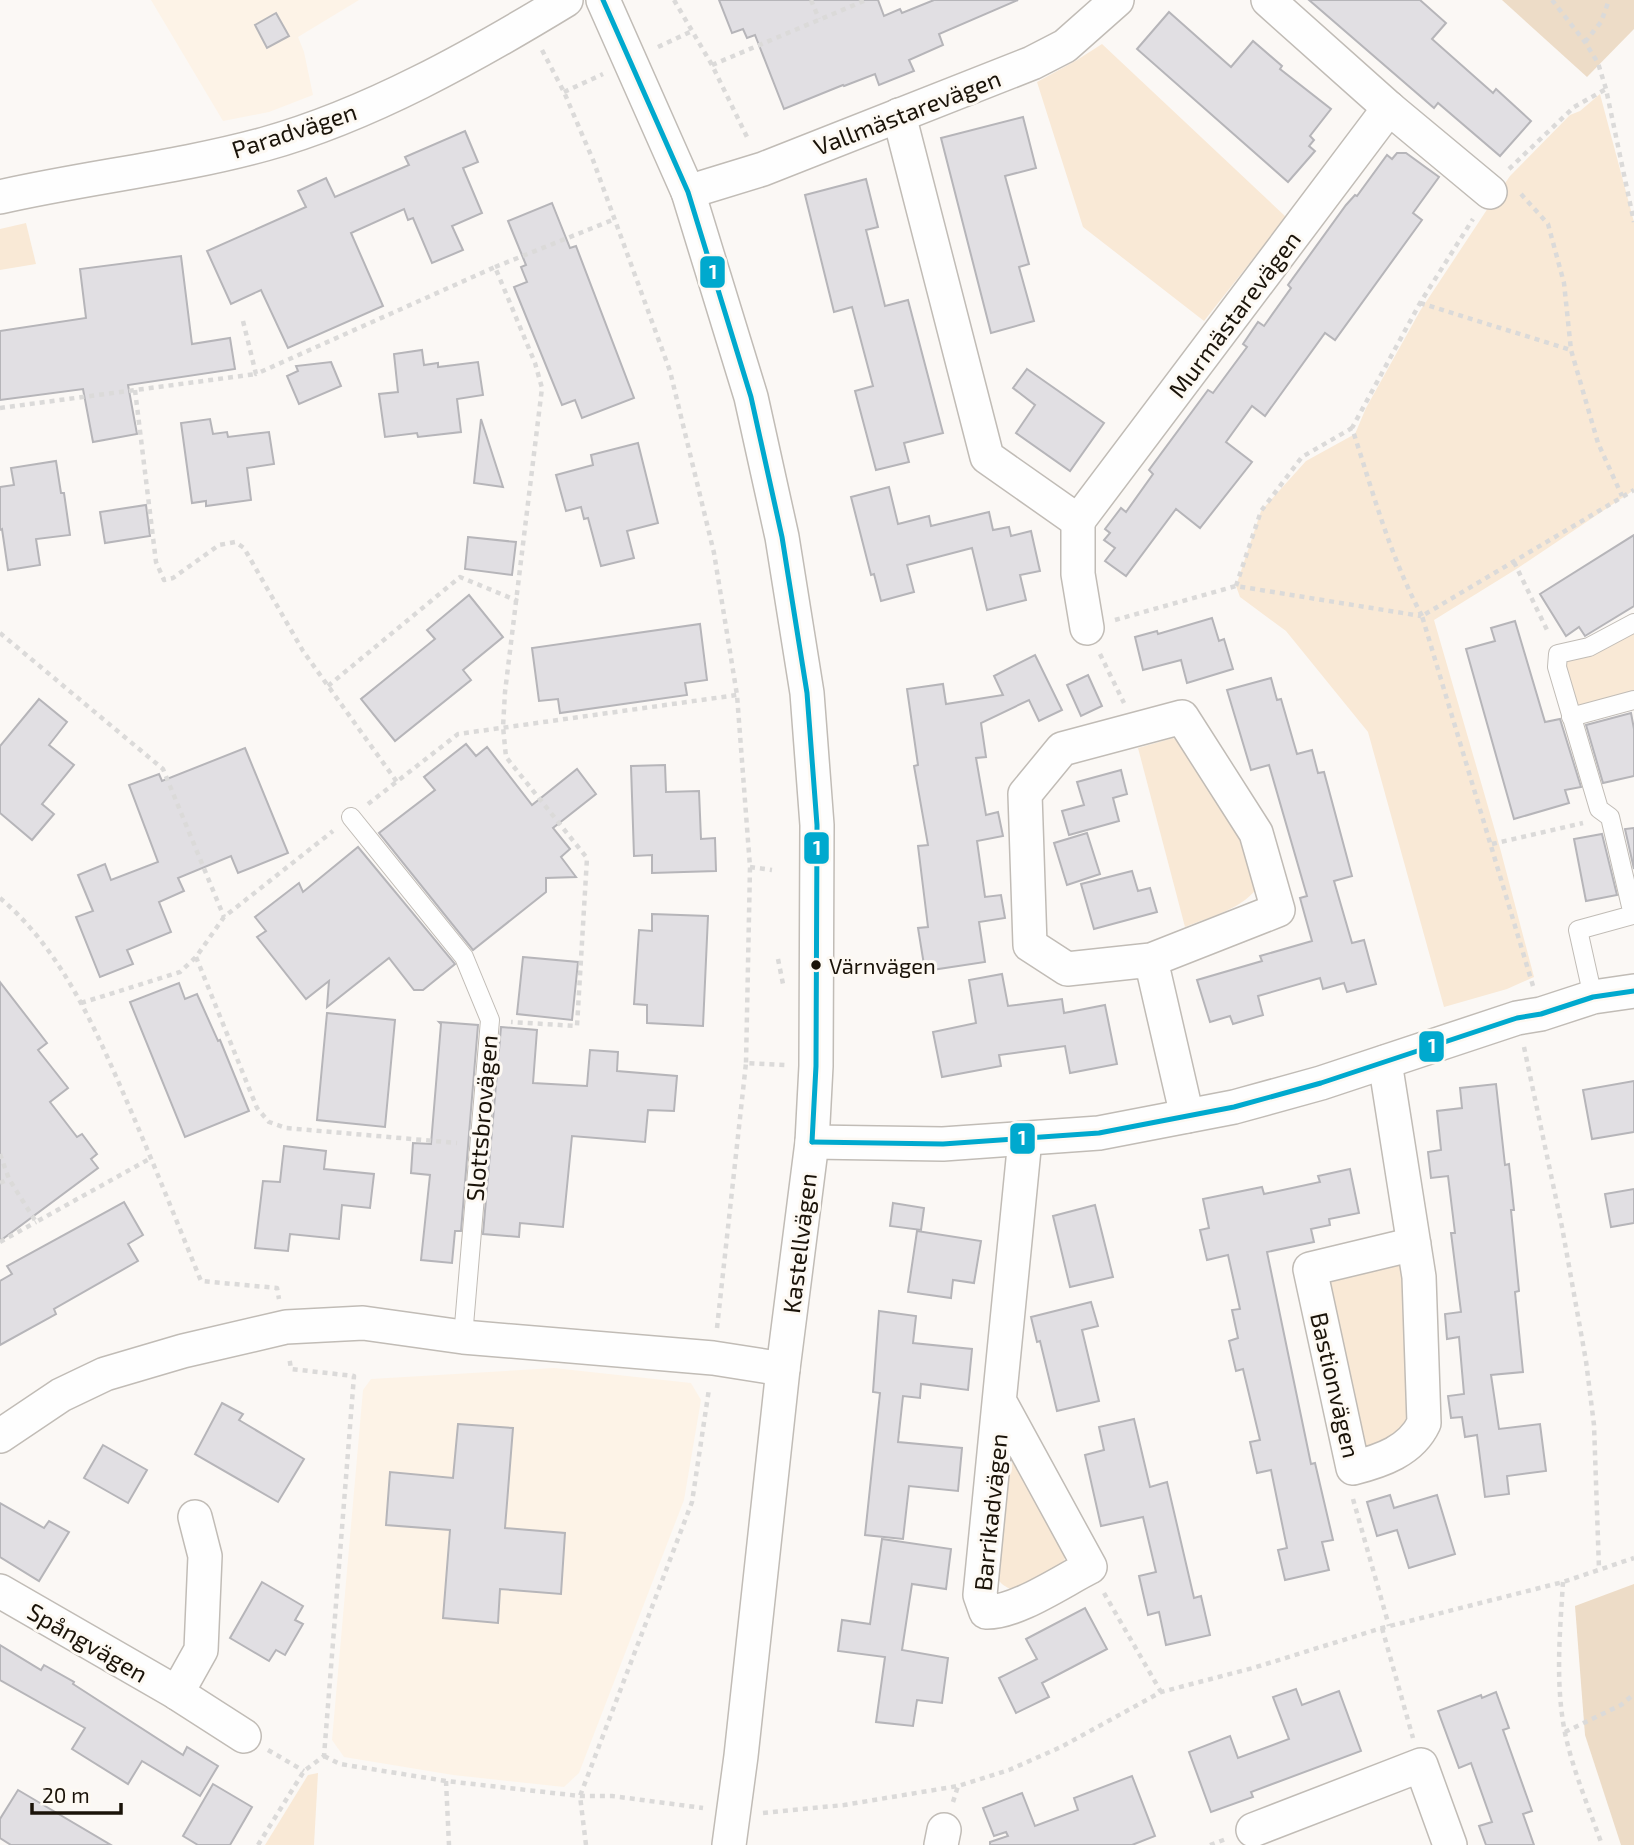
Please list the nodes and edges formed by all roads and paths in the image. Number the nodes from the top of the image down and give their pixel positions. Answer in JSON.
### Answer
{"nodes":[{"id":1,"x":566,"y":0,"type":"edge"},
{"id":2,"x":603,"y":0,"type":"edge"},
{"id":3,"x":674,"y":0,"type":"edge"},
{"id":4,"x":811,"y":0,"type":"edge"},
{"id":5,"x":866,"y":0,"type":"edge"},
{"id":6,"x":1268,"y":0,"type":"edge"},
{"id":7,"x":1552,"y":0,"type":"edge"},
{"id":8,"x":1609,"y":0,"type":"edge"},
{"id":9,"x":1112,"y":2,"type":"edge"},
{"id":10,"x":819,"y":19,"type":"junction"},
{"id":11,"x":528,"y":23,"type":"junction"},
{"id":12,"x":1585,"y":42,"type":"junction"},
{"id":13,"x":712,"y":65,"type":"junction"},
{"id":14,"x":1606,"y":89,"type":"junction"},
{"id":15,"x":1389,"y":108,"type":"junction"},
{"id":16,"x":899,"y":115,"type":"junction"},
{"id":17,"x":763,"y":169,"type":"junction"},
{"id":18,"x":1496,"y":184,"type":"junction"},
{"id":19,"x":688,"y":192,"type":"junction"},
{"id":20,"x":0,"y":197,"type":"edge"},
{"id":21,"x":1631,"y":200,"type":"edge"},
{"id":22,"x":615,"y":219,"type":"junction"},
{"id":23,"x":1634,"y":222,"type":"edge"},
{"id":24,"x":495,"y":267,"type":"junction"},
{"id":25,"x":1420,"y":303,"type":"junction"},
{"id":26,"x":243,"y":321,"type":"dead end"},
{"id":27,"x":1571,"y":351,"type":"junction"},
{"id":28,"x":256,"y":374,"type":"junction"},
{"id":29,"x":135,"y":390,"type":"junction"},
{"id":30,"x":0,"y":408,"type":"edge"},
{"id":31,"x":1352,"y":428,"type":"junction"},
{"id":32,"x":1634,"y":490,"type":"edge"},
{"id":33,"x":1622,"y":496,"type":"junction"},
{"id":34,"x":1078,"y":521,"type":"junction"},
{"id":35,"x":1514,"y":562,"type":"junction"},
{"id":36,"x":1236,"y":586,"type":"junction"},
{"id":37,"x":517,"y":601,"type":"junction"},
{"id":38,"x":1422,"y":616,"type":"junction"},
{"id":39,"x":1634,"y":623,"type":"edge"},
{"id":40,"x":1087,"y":628,"type":"junction"},
{"id":41,"x":0,"y":633,"type":"edge"},
{"id":42,"x":1558,"y":654,"type":"junction"},
{"id":43,"x":328,"y":686,"type":"junction"},
{"id":44,"x":737,"y":695,"type":"junction"},
{"id":45,"x":1634,"y":700,"type":"edge"},
{"id":46,"x":1571,"y":717,"type":"junction"},
{"id":47,"x":503,"y":727,"type":"junction"},
{"id":48,"x":1136,"y":728,"type":"junction"},
{"id":49,"x":397,"y":782,"type":"junction"},
{"id":50,"x":351,"y":817,"type":"junction"},
{"id":51,"x":1610,"y":817,"type":"junction"},
{"id":52,"x":1492,"y":844,"type":"junction"},
{"id":53,"x":750,"y":867,"type":"junction"},
{"id":54,"x":772,"y":870,"type":"dead end"},
{"id":55,"x":0,"y":898,"type":"edge"},
{"id":56,"x":223,"y":917,"type":"junction"},
{"id":57,"x":196,"y":957,"type":"junction"},
{"id":58,"x":1151,"y":960,"type":"junction"},
{"id":59,"x":1634,"y":990,"type":"edge"},
{"id":60,"x":1593,"y":998,"type":"junction"},
{"id":61,"x":81,"y":1003,"type":"junction"},
{"id":62,"x":1529,"y":1016,"type":"junction"},
{"id":63,"x":489,"y":1020,"type":"junction"},
{"id":64,"x":1385,"y":1062,"type":"junction"},
{"id":65,"x":747,"y":1063,"type":"junction"},
{"id":66,"x":816,"y":1066,"type":"junction"},
{"id":67,"x":1187,"y":1116,"type":"junction"},
{"id":68,"x":1026,"y":1139,"type":"junction"},
{"id":69,"x":812,"y":1142,"type":"junction"},
{"id":70,"x":479,"y":1145,"type":"junction"},
{"id":71,"x":0,"y":1154,"type":"edge"},
{"id":72,"x":152,"y":1158,"type":"junction"},
{"id":73,"x":9,"y":1179,"type":"junction"},
{"id":74,"x":0,"y":1183,"type":"edge"},
{"id":75,"x":36,"y":1222,"type":"junction"},
{"id":76,"x":0,"y":1242,"type":"edge"},
{"id":77,"x":1414,"y":1244,"type":"junction"},
{"id":78,"x":286,"y":1327,"type":"junction"},
{"id":79,"x":463,"y":1337,"type":"junction"},
{"id":80,"x":713,"y":1358,"type":"junction"},
{"id":81,"x":783,"y":1369,"type":"junction"},
{"id":82,"x":1001,"y":1404,"type":"junction"},
{"id":83,"x":0,"y":1436,"type":"edge"},
{"id":84,"x":1353,"y":1468,"type":"junction"},
{"id":85,"x":195,"y":1517,"type":"dead end"},
{"id":86,"x":1634,"y":1558,"type":"edge"},
{"id":87,"x":1090,"y":1567,"type":"junction"},
{"id":88,"x":1599,"y":1569,"type":"junction"},
{"id":89,"x":1563,"y":1583,"type":"junction"},
{"id":90,"x":0,"y":1591,"type":"edge"},
{"id":91,"x":1389,"y":1626,"type":"junction"},
{"id":92,"x":1382,"y":1628,"type":"junction"},
{"id":93,"x":1161,"y":1692,"type":"junction"},
{"id":94,"x":177,"y":1693,"type":"junction"},
{"id":95,"x":1634,"y":1694,"type":"edge"},
{"id":96,"x":1565,"y":1732,"type":"junction"},
{"id":97,"x":244,"y":1736,"type":"joint"},
{"id":98,"x":324,"y":1756,"type":"junction"},
{"id":99,"x":1421,"y":1765,"type":"junction"},
{"id":100,"x":304,"y":1771,"type":"junction"},
{"id":101,"x":446,"y":1782,"type":"junction"},
{"id":102,"x":580,"y":1796,"type":"junction"},
{"id":103,"x":713,"y":1809,"type":"dead end"},
{"id":104,"x":755,"y":1814,"type":"dead end"},
{"id":105,"x":1253,"y":1830,"type":"dead end"},
{"id":106,"x":258,"y":1845,"type":"edge"},
{"id":107,"x":449,"y":1845,"type":"edge"},
{"id":108,"x":586,"y":1845,"type":"edge"},
{"id":109,"x":729,"y":1845,"type":"edge"},
{"id":110,"x":1450,"y":1845,"type":"edge"},
{"id":111,"x":1602,"y":1845,"type":"edge"}],
"edges":[{"from":1,"to":11,"type":"street","name":"Paradvägen"},
{"from":2,"to":19,"type":"street","name":"Kastellvägen"},
{"from":3,"to":13,"type":"path"},
{"from":4,"to":10,"type":"path"},
{"from":5,"to":10,"type":"path"},
{"from":6,"to":15,"type":"street"},
{"from":7,"to":12,"type":"path"},
{"from":8,"to":12,"type":"path"},
{"from":9,"to":16,"type":"street","name":"Vallmästarevägen"},
{"from":10,"to":13,"type":"path"},
{"from":11,"to":20,"type":"street","name":"Paradvägen"},
{"from":11,"to":22,"type":"path"},
{"from":12,"to":14,"type":"path"},
{"from":13,"to":17,"type":"path"},
{"from":14,"to":18,"type":"path"},
{"from":14,"to":21,"type":"path"},
{"from":15,"to":18,"type":"street"},
{"from":15,"to":34,"type":"street","name":"Murmästarevägen"},
{"from":16,"to":17,"type":"street","name":"Vallmästarevägen"},
{"from":16,"to":34,"type":"street"},
{"from":17,"to":19,"type":"street","name":"Vallmästarevägen"},
{"from":18,"to":25,"type":"path"},
{"from":18,"to":27,"type":"path"},
{"from":19,"to":66,"type":"street","name":"Kastellvägen"},
{"from":21,"to":23,"type":"path"},
{"from":22,"to":24,"type":"path"},
{"from":22,"to":44,"type":"path"},
{"from":24,"to":28,"type":"path"},
{"from":24,"to":37,"type":"path"},
{"from":25,"to":27,"type":"path"},
{"from":25,"to":31,"type":"path"},
{"from":26,"to":28,"type":"path"},
{"from":27,"to":33,"type":"path"},
{"from":28,"to":29,"type":"path"},
{"from":29,"to":30,"type":"path"},
{"from":29,"to":43,"type":"path"},
{"from":31,"to":36,"type":"path"},
{"from":31,"to":38,"type":"path"},
{"from":32,"to":33,"type":"path"},
{"from":33,"to":35,"type":"path"},
{"from":34,"to":40,"type":"street"},
{"from":35,"to":38,"type":"path"},
{"from":35,"to":42,"type":"path"},
{"from":36,"to":38,"type":"path"},
{"from":36,"to":40,"type":"path"},
{"from":37,"to":43,"type":"path"},
{"from":37,"to":47,"type":"path"},
{"from":38,"to":52,"type":"path"},
{"from":39,"to":42,"type":"lane"},
{"from":40,"to":48,"type":"path"},
{"from":41,"to":56,"type":"path"},
{"from":42,"to":46,"type":"lane"},
{"from":43,"to":49,"type":"path"},
{"from":44,"to":47,"type":"path"},
{"from":44,"to":53,"type":"path"},
{"from":45,"to":46,"type":"lane"},
{"from":46,"to":51,"type":"lane"},
{"from":47,"to":49,"type":"path"},
{"from":47,"to":63,"type":"path"},
{"from":48,"to":58,"type":"street"},
{"from":48,"to":58,"type":"street"},
{"from":49,"to":50,"type":"path"},
{"from":50,"to":56,"type":"path"},
{"from":50,"to":63,"type":"lane","name":"Slottsbrovägen"},
{"from":51,"to":52,"type":"path"},
{"from":51,"to":60,"type":"lane"},
{"from":52,"to":62,"type":"path"},
{"from":53,"to":54,"type":"path"},
{"from":53,"to":65,"type":"path"},
{"from":55,"to":61,"type":"path"},
{"from":56,"to":57,"type":"path"},
{"from":57,"to":61,"type":"path"},
{"from":57,"to":70,"type":"path"},
{"from":58,"to":67,"type":"street"},
{"from":59,"to":60,"type":"street"},
{"from":60,"to":62,"type":"street"},
{"from":61,"to":72,"type":"path"},
{"from":62,"to":64,"type":"street"},
{"from":62,"to":88,"type":"path"},
{"from":63,"to":70,"type":"lane","name":"Slottsbrovägen"},
{"from":64,"to":67,"type":"street"},
{"from":64,"to":77,"type":"street","name":"Bastionvägen"},
{"from":65,"to":66,"type":"path"},
{"from":65,"to":80,"type":"path"},
{"from":66,"to":69,"type":"street","name":"Kastellvägen"},
{"from":67,"to":68,"type":"street"},
{"from":68,"to":69,"type":"street"},
{"from":68,"to":82,"type":"street","name":"Barrikadvägen"},
{"from":69,"to":81,"type":"street","name":"Kastellvägen"},
{"from":70,"to":79,"type":"lane","name":"Slottsbrovägen"},
{"from":71,"to":73,"type":"path"},
{"from":72,"to":75,"type":"path"},
{"from":72,"to":78,"type":"path"},
{"from":73,"to":74,"type":"path"},
{"from":73,"to":75,"type":"path"},
{"from":75,"to":76,"type":"path"},
{"from":77,"to":84,"type":"street","name":"Bastionvägen"},
{"from":77,"to":84,"type":"street","name":"Bastionvägen"},
{"from":78,"to":79,"type":"street"},
{"from":78,"to":83,"type":"street"},
{"from":78,"to":98,"type":"path"},
{"from":79,"to":80,"type":"street"},
{"from":80,"to":81,"type":"street"},
{"from":80,"to":102,"type":"path"},
{"from":81,"to":109,"type":"street","name":"Kastellvägen"},
{"from":82,"to":87,"type":"street","name":"Barrikadvägen"},
{"from":82,"to":87,"type":"street","name":"Barrikadvägen"},
{"from":84,"to":91,"type":"path"},
{"from":85,"to":94,"type":"street","name":"Spångvägen"},
{"from":86,"to":88,"type":"path"},
{"from":87,"to":93,"type":"path"},
{"from":88,"to":89,"type":"path"},
{"from":89,"to":91,"type":"path"},
{"from":89,"to":96,"type":"path"},
{"from":90,"to":94,"type":"street","name":"Spångvägen"},
{"from":91,"to":92,"type":"path"},
{"from":92,"to":93,"type":"path"},
{"from":92,"to":99,"type":"path"},
{"from":93,"to":104,"type":"path"},
{"from":94,"to":97,"type":"street","name":"Spångvägen"},
{"from":95,"to":96,"type":"path"},
{"from":96,"to":111,"type":"path"},
{"from":97,"to":100,"type":"path"},
{"from":98,"to":100,"type":"path"},
{"from":98,"to":101,"type":"path"},
{"from":99,"to":105,"type":"street"},
{"from":99,"to":110,"type":"street"},
{"from":100,"to":106,"type":"path"},
{"from":101,"to":102,"type":"path"},
{"from":101,"to":107,"type":"path"},
{"from":102,"to":103,"type":"path"},
{"from":102,"to":108,"type":"path"}]}
